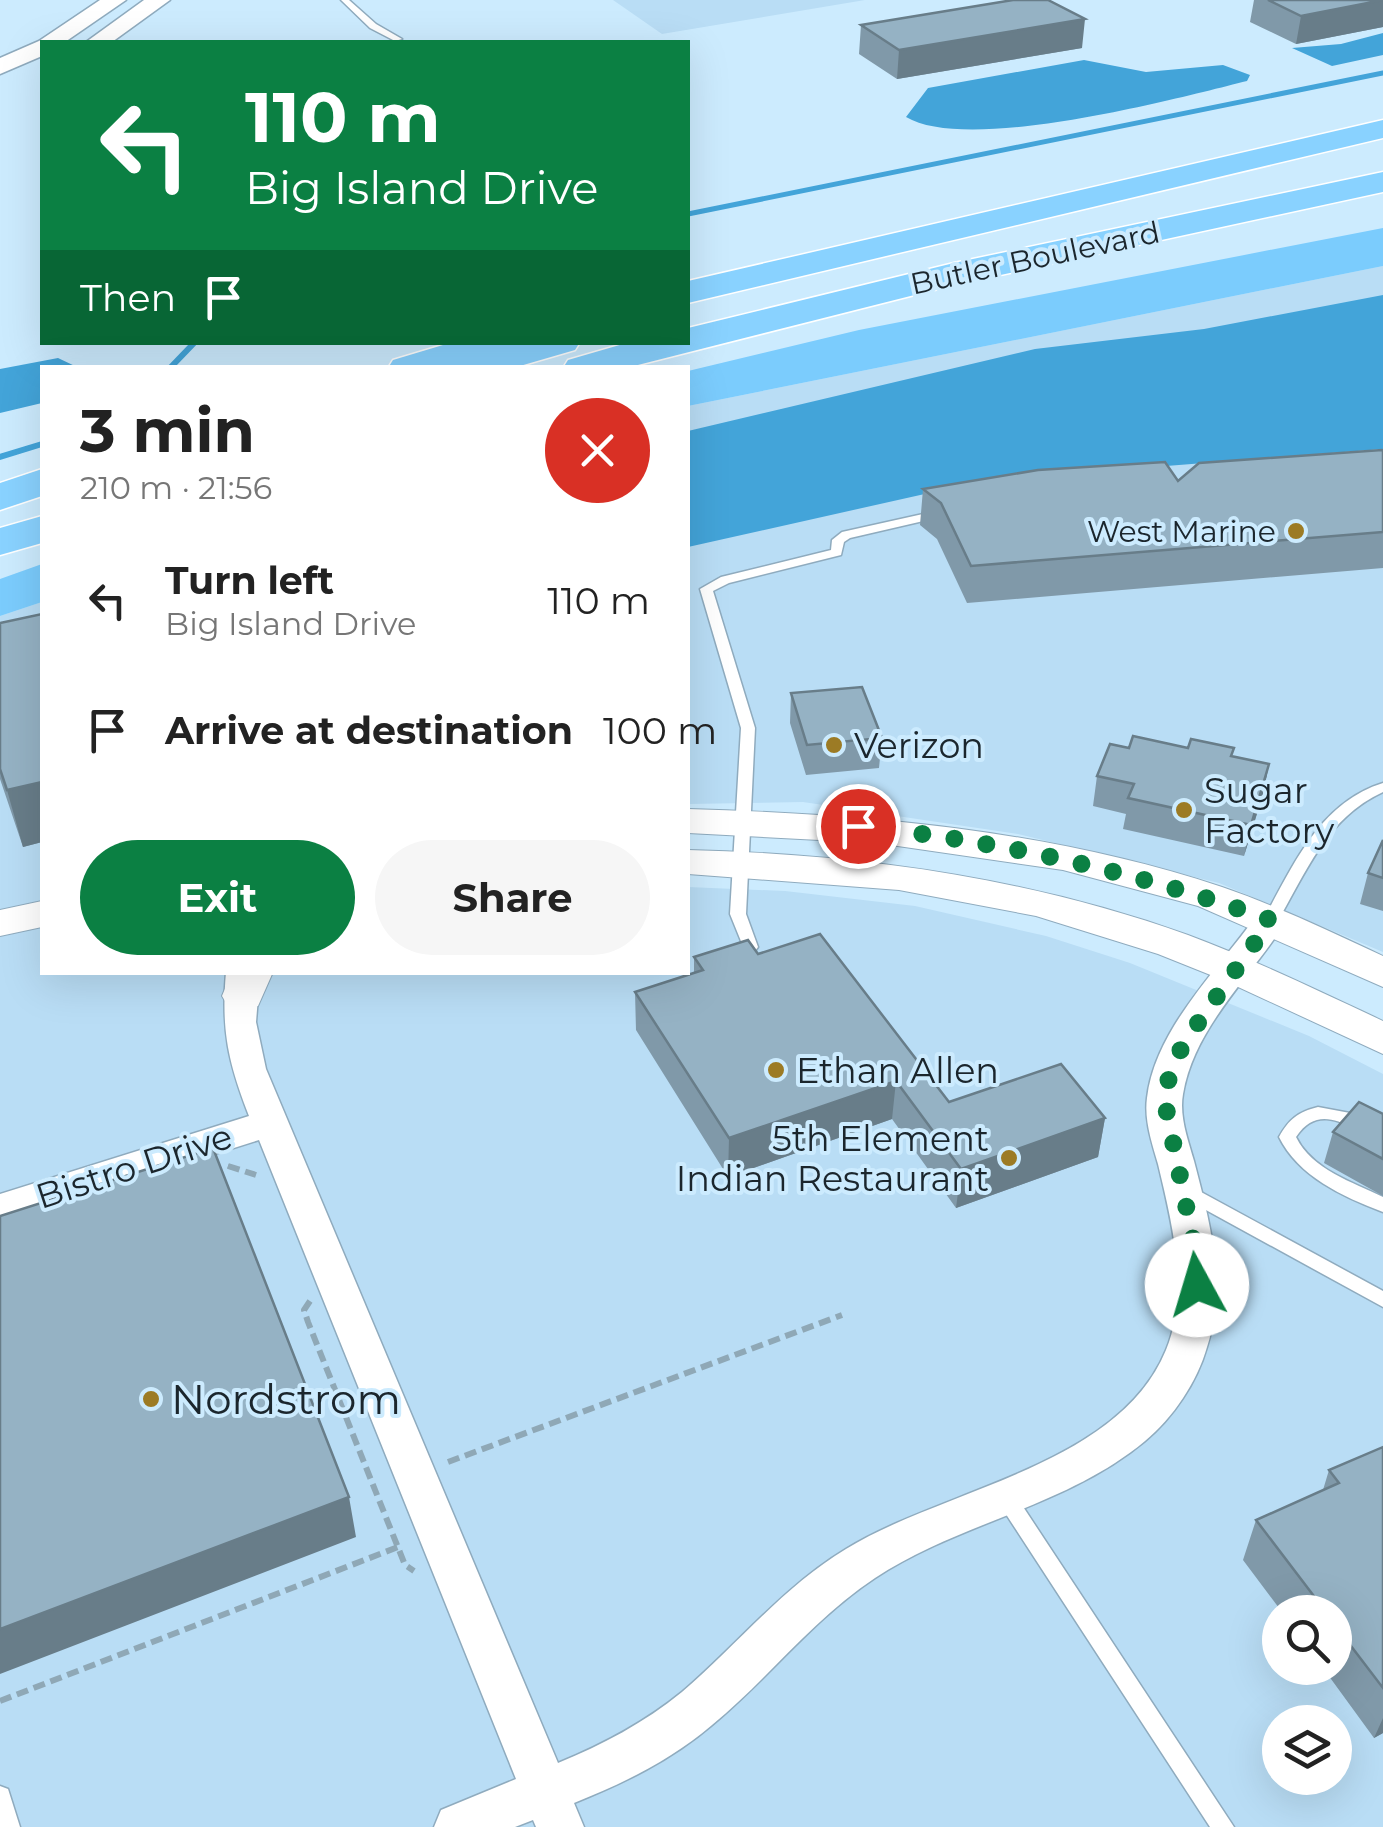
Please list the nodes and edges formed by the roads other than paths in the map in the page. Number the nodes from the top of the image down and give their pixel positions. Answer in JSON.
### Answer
{"nodes":[{"id":1,"x":115,"y":0,"type":"edge"},
{"id":2,"x":159,"y":0,"type":"edge"},
{"id":3,"x":345,"y":0,"type":"edge"},
{"id":4,"x":372,"y":26,"type":"junction"},
{"id":5,"x":398,"y":39,"type":"dead end"},
{"id":6,"x":53,"y":40,"type":"edge"},
{"id":7,"x":100,"y":40,"type":"edge"},
{"id":8,"x":377,"y":40,"type":"edge"},
{"id":9,"x":40,"y":47,"type":"edge"},
{"id":10,"x":0,"y":66,"type":"edge"},
{"id":11,"x":40,"y":71,"type":"edge"},
{"id":12,"x":0,"y":90,"type":"edge"},
{"id":13,"x":1383,"y":129,"type":"edge"},
{"id":14,"x":1383,"y":160,"type":"edge"},
{"id":15,"x":1383,"y":182,"type":"edge"},
{"id":16,"x":1383,"y":216,"type":"edge"},
{"id":17,"x":690,"y":292,"type":"edge"},
{"id":18,"x":690,"y":310,"type":"edge"},
{"id":19,"x":690,"y":340,"type":"edge"},
{"id":20,"x":690,"y":340,"type":"edge"},
{"id":21,"x":486,"y":345,"type":"edge"},
{"id":22,"x":551,"y":345,"type":"edge"},
{"id":23,"x":667,"y":345,"type":"edge"},
{"id":24,"x":418,"y":365,"type":"edge"},
{"id":25,"x":480,"y":365,"type":"edge"},
{"id":26,"x":593,"y":365,"type":"edge"},
{"id":27,"x":40,"y":483,"type":"edge"},
{"id":28,"x":0,"y":496,"type":"edge"},
{"id":29,"x":40,"y":496,"type":"edge"},
{"id":30,"x":0,"y":508,"type":"edge"},
{"id":31,"x":958,"y":511,"type":"edge"},
{"id":32,"x":40,"y":530,"type":"edge"},
{"id":33,"x":0,"y":542,"type":"edge"},
{"id":34,"x":1383,"y":787,"type":"edge"},
{"id":35,"x":690,"y":820,"type":"edge"},
{"id":36,"x":742,"y":822,"type":"junction"},
{"id":37,"x":690,"y":862,"type":"edge"},
{"id":38,"x":742,"y":862,"type":"junction"},
{"id":39,"x":40,"y":914,"type":"edge"},
{"id":40,"x":1271,"y":920,"type":"junction"},
{"id":41,"x":0,"y":923,"type":"edge"},
{"id":42,"x":750,"y":948,"type":"edge"},
{"id":43,"x":1239,"y":970,"type":"junction"},
{"id":44,"x":1383,"y":973,"type":"edge"},
{"id":45,"x":246,"y":980,"type":"edge"},
{"id":46,"x":1383,"y":1039,"type":"edge"},
{"id":47,"x":269,"y":1123,"type":"junction"},
{"id":48,"x":1383,"y":1136,"type":"edge"},
{"id":49,"x":1182,"y":1189,"type":"junction"},
{"id":50,"x":1383,"y":1205,"type":"edge"},
{"id":51,"x":0,"y":1208,"type":"edge"},
{"id":52,"x":1383,"y":1300,"type":"edge"},
{"id":53,"x":1007,"y":1499,"type":"junction"},
{"id":54,"x":0,"y":1797,"type":"edge"},
{"id":55,"x":552,"y":1808,"type":"edge"},
{"id":56,"x":9,"y":1827,"type":"edge"},
{"id":57,"x":458,"y":1827,"type":"edge"},
{"id":58,"x":1222,"y":1827,"type":"edge"}],
"edges":[{"from":1,"to":6,"type":"main road"},
{"from":2,"to":7,"type":"main road"},
{"from":3,"to":4,"type":"lane"},
{"from":4,"to":5,"type":"lane"},
{"from":4,"to":8,"type":"lane"},
{"from":9,"to":10,"type":"main road"},
{"from":11,"to":12,"type":"main road"},
{"from":13,"to":17,"type":"highway"},
{"from":14,"to":18,"type":"highway","name":"Butler Boulevard"},
{"from":15,"to":19,"type":"highway","name":"Butler Boulevard"},
{"from":16,"to":20,"type":"highway"},
{"from":21,"to":24,"type":"highway"},
{"from":22,"to":25,"type":"highway"},
{"from":23,"to":26,"type":"highway"},
{"from":27,"to":28,"type":"highway"},
{"from":29,"to":30,"type":"highway"},
{"from":31,"to":36,"type":"lane"},
{"from":32,"to":33,"type":"highway"},
{"from":34,"to":40,"type":"lane"},
{"from":35,"to":36,"type":"street"},
{"from":36,"to":38,"type":"lane"},
{"from":36,"to":40,"type":"street"},
{"from":37,"to":38,"type":"street"},
{"from":38,"to":42,"type":"lane"},
{"from":38,"to":43,"type":"street"},
{"from":39,"to":41,"type":"street"},
{"from":40,"to":43,"type":"street"},
{"from":40,"to":44,"type":"street"},
{"from":43,"to":46,"type":"street"},
{"from":43,"to":49,"type":"street"},
{"from":45,"to":47,"type":"street"},
{"from":47,"to":51,"type":"street","name":"Bistro Drive"},
{"from":47,"to":55,"type":"street"},
{"from":48,"to":50,"type":"lane"},
{"from":49,"to":52,"type":"lane"},
{"from":49,"to":53,"type":"street"},
{"from":53,"to":55,"type":"street"},
{"from":53,"to":58,"type":"lane"},
{"from":54,"to":56,"type":"lane"},
{"from":55,"to":57,"type":"street"}]}
